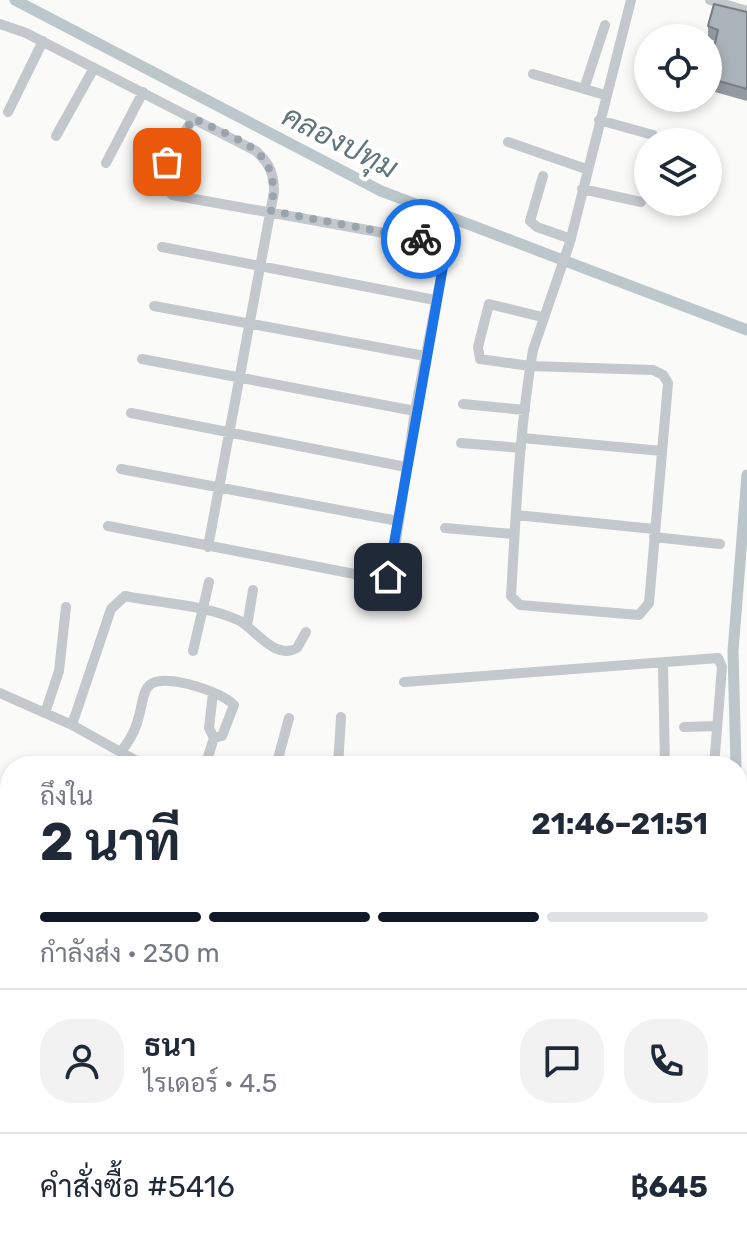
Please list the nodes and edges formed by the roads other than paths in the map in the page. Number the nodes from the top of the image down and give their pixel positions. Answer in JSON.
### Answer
{"nodes":[{"id":1,"x":631,"y":0,"type":"edge"},
{"id":2,"x":710,"y":0,"type":"edge"},
{"id":3,"x":747,"y":11,"type":"edge"},
{"id":4,"x":0,"y":24,"type":"edge"},
{"id":5,"x":605,"y":25,"type":"dead end"},
{"id":6,"x":43,"y":41,"type":"junction"},
{"id":7,"x":94,"y":68,"type":"junction"},
{"id":8,"x":533,"y":74,"type":"dead end"},
{"id":9,"x":584,"y":89,"type":"junction"},
{"id":10,"x":143,"y":92,"type":"junction"},
{"id":11,"x":605,"y":95,"type":"junction"},
{"id":12,"x":8,"y":112,"type":"dead end"},
{"id":13,"x":193,"y":118,"type":"junction"},
{"id":14,"x":599,"y":120,"type":"junction"},
{"id":15,"x":634,"y":130,"type":"edge"},
{"id":16,"x":56,"y":136,"type":"dead end"},
{"id":17,"x":508,"y":142,"type":"dead end"},
{"id":18,"x":106,"y":163,"type":"dead end"},
{"id":19,"x":586,"y":169,"type":"junction"},
{"id":20,"x":543,"y":176,"type":"dead end"},
{"id":21,"x":155,"y":183,"type":"dead end"},
{"id":22,"x":582,"y":189,"type":"junction"},
{"id":23,"x":172,"y":195,"type":"dead end"},
{"id":24,"x":634,"y":200,"type":"edge"},
{"id":25,"x":271,"y":211,"type":"junction"},
{"id":26,"x":570,"y":240,"type":"junction"},
{"id":27,"x":162,"y":247,"type":"dead end"},
{"id":28,"x":260,"y":266,"type":"junction"},
{"id":29,"x":435,"y":300,"type":"junction"},
{"id":30,"x":154,"y":306,"type":"dead end"},
{"id":31,"x":542,"y":317,"type":"junction"},
{"id":32,"x":249,"y":324,"type":"junction"},
{"id":33,"x":425,"y":356,"type":"junction"},
{"id":34,"x":142,"y":359,"type":"dead end"},
{"id":35,"x":530,"y":366,"type":"junction"},
{"id":36,"x":239,"y":378,"type":"junction"},
{"id":37,"x":463,"y":404,"type":"dead end"},
{"id":38,"x":525,"y":410,"type":"junction"},
{"id":39,"x":415,"y":411,"type":"junction"},
{"id":40,"x":131,"y":413,"type":"dead end"},
{"id":41,"x":229,"y":433,"type":"junction"},
{"id":42,"x":461,"y":443,"type":"dead end"},
{"id":43,"x":521,"y":443,"type":"junction"},
{"id":44,"x":662,"y":451,"type":"junction"},
{"id":45,"x":406,"y":467,"type":"junction"},
{"id":46,"x":121,"y":469,"type":"dead end"},
{"id":47,"x":219,"y":489,"type":"junction"},
{"id":48,"x":516,"y":515,"type":"junction"},
{"id":49,"x":398,"y":521,"type":"junction"},
{"id":50,"x":108,"y":526,"type":"dead end"},
{"id":51,"x":445,"y":528,"type":"dead end"},
{"id":52,"x":654,"y":533,"type":"junction"},
{"id":53,"x":514,"y":534,"type":"junction"},
{"id":54,"x":720,"y":544,"type":"dead end"},
{"id":55,"x":208,"y":547,"type":"junction"},
{"id":56,"x":209,"y":582,"type":"dead end"},
{"id":57,"x":253,"y":590,"type":"dead end"},
{"id":58,"x":66,"y":607,"type":"dead end"},
{"id":59,"x":201,"y":611,"type":"junction"},
{"id":60,"x":247,"y":626,"type":"junction"},
{"id":61,"x":306,"y":632,"type":"dead end"},
{"id":62,"x":193,"y":651,"type":"dead end"},
{"id":63,"x":663,"y":664,"type":"junction"},
{"id":64,"x":404,"y":682,"type":"dead end"},
{"id":65,"x":0,"y":693,"type":"edge"},
{"id":66,"x":213,"y":693,"type":"junction"},
{"id":67,"x":45,"y":713,"type":"junction"},
{"id":68,"x":341,"y":717,"type":"dead end"},
{"id":69,"x":289,"y":718,"type":"dead end"},
{"id":70,"x":72,"y":725,"type":"junction"},
{"id":71,"x":717,"y":726,"type":"junction"},
{"id":72,"x":684,"y":727,"type":"dead end"},
{"id":73,"x":214,"y":738,"type":"junction"},
{"id":74,"x":121,"y":752,"type":"junction"},
{"id":75,"x":128,"y":756,"type":"edge"},
{"id":76,"x":208,"y":756,"type":"edge"},
{"id":77,"x":279,"y":756,"type":"edge"},
{"id":78,"x":339,"y":756,"type":"edge"},
{"id":79,"x":665,"y":756,"type":"edge"},
{"id":80,"x":715,"y":756,"type":"edge"}],
"edges":[{"from":1,"to":11,"type":"street"},
{"from":2,"to":3,"type":"street"},
{"from":4,"to":6,"type":"street"},
{"from":5,"to":9,"type":"street"},
{"from":6,"to":7,"type":"street"},
{"from":6,"to":12,"type":"street"},
{"from":7,"to":10,"type":"street"},
{"from":7,"to":16,"type":"street"},
{"from":8,"to":9,"type":"street"},
{"from":9,"to":11,"type":"street"},
{"from":10,"to":13,"type":"street"},
{"from":10,"to":18,"type":"street"},
{"from":11,"to":14,"type":"street"},
{"from":13,"to":21,"type":"street"},
{"from":13,"to":25,"type":"street"},
{"from":14,"to":15,"type":"street"},
{"from":14,"to":19,"type":"street"},
{"from":17,"to":19,"type":"street"},
{"from":19,"to":22,"type":"street"},
{"from":20,"to":26,"type":"street"},
{"from":22,"to":24,"type":"street"},
{"from":22,"to":26,"type":"street"},
{"from":23,"to":25,"type":"street"},
{"from":25,"to":28,"type":"street"},
{"from":25,"to":29,"type":"street"},
{"from":26,"to":31,"type":"street"},
{"from":27,"to":28,"type":"street"},
{"from":28,"to":29,"type":"street"},
{"from":28,"to":32,"type":"street"},
{"from":29,"to":33,"type":"street"},
{"from":30,"to":32,"type":"street"},
{"from":31,"to":35,"type":"street"},
{"from":31,"to":35,"type":"street"},
{"from":32,"to":33,"type":"street"},
{"from":32,"to":36,"type":"street"},
{"from":33,"to":39,"type":"street"},
{"from":34,"to":36,"type":"street"},
{"from":35,"to":38,"type":"street"},
{"from":35,"to":44,"type":"street"},
{"from":36,"to":39,"type":"street"},
{"from":36,"to":41,"type":"street"},
{"from":37,"to":38,"type":"street"},
{"from":38,"to":43,"type":"street"},
{"from":39,"to":45,"type":"street"},
{"from":40,"to":41,"type":"street"},
{"from":41,"to":45,"type":"street"},
{"from":41,"to":47,"type":"street"},
{"from":42,"to":43,"type":"street"},
{"from":43,"to":44,"type":"street"},
{"from":43,"to":48,"type":"street"},
{"from":44,"to":52,"type":"street"},
{"from":45,"to":49,"type":"street"},
{"from":46,"to":47,"type":"street"},
{"from":47,"to":49,"type":"street"},
{"from":47,"to":55,"type":"street"},
{"from":48,"to":52,"type":"street"},
{"from":48,"to":53,"type":"street"},
{"from":49,"to":55,"type":"street"},
{"from":50,"to":55,"type":"street"},
{"from":51,"to":53,"type":"street"},
{"from":52,"to":53,"type":"street"},
{"from":52,"to":54,"type":"street"},
{"from":56,"to":59,"type":"street"},
{"from":57,"to":60,"type":"street"},
{"from":58,"to":67,"type":"street"},
{"from":59,"to":60,"type":"street"},
{"from":59,"to":62,"type":"street"},
{"from":59,"to":70,"type":"street"},
{"from":60,"to":61,"type":"street"},
{"from":63,"to":64,"type":"street"},
{"from":63,"to":71,"type":"street"},
{"from":63,"to":79,"type":"street"},
{"from":65,"to":67,"type":"street"},
{"from":66,"to":73,"type":"street"},
{"from":66,"to":73,"type":"street"},
{"from":66,"to":74,"type":"street"},
{"from":67,"to":70,"type":"street"},
{"from":68,"to":78,"type":"street"},
{"from":69,"to":77,"type":"street"},
{"from":70,"to":74,"type":"street"},
{"from":71,"to":72,"type":"street"},
{"from":71,"to":80,"type":"street"},
{"from":73,"to":76,"type":"street"},
{"from":74,"to":75,"type":"street"}]}
